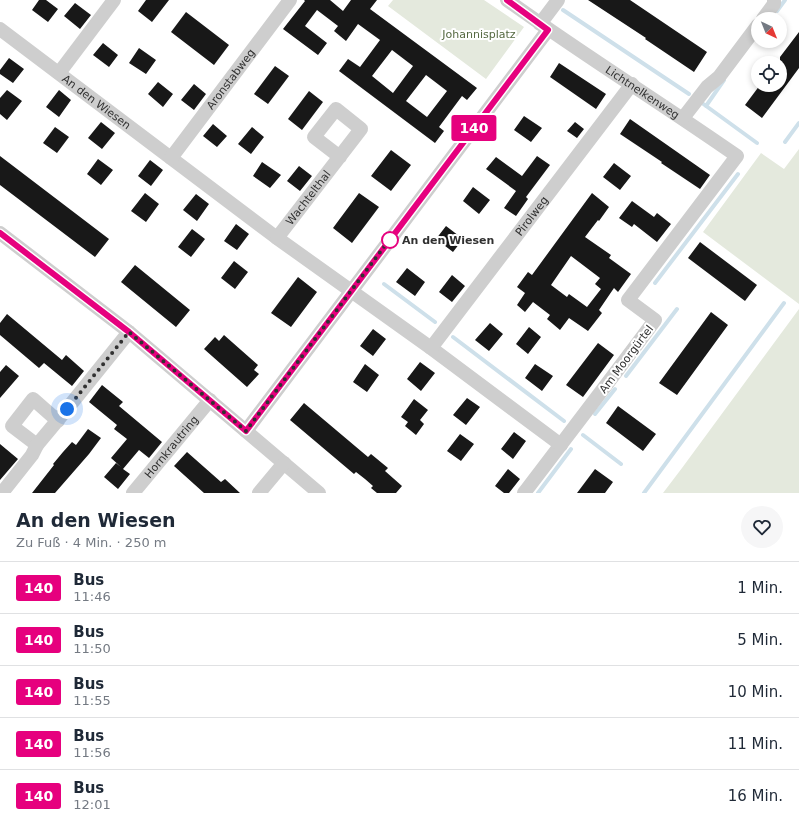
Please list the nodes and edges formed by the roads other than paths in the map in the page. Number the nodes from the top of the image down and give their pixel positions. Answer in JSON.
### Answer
{"nodes":[{"id":1,"x":114,"y":0,"type":"edge"},
{"id":2,"x":290,"y":0,"type":"edge"},
{"id":3,"x":507,"y":0,"type":"edge"},
{"id":4,"x":558,"y":0,"type":"edge"},
{"id":5,"x":774,"y":0,"type":"edge"},
{"id":6,"x":768,"y":12,"type":"edge"},
{"id":7,"x":544,"y":27,"type":"junction"},
{"id":8,"x":0,"y":29,"type":"edge"},
{"id":9,"x":751,"y":34,"type":"edge"},
{"id":10,"x":58,"y":73,"type":"junction"},
{"id":11,"x":632,"y":84,"type":"junction"},
{"id":12,"x":683,"y":118,"type":"junction"},
{"id":13,"x":737,"y":156,"type":"joint"},
{"id":14,"x":340,"y":157,"type":"dead end"},
{"id":15,"x":171,"y":158,"type":"junction"},
{"id":16,"x":0,"y":234,"type":"edge"},
{"id":17,"x":277,"y":238,"type":"junction"},
{"id":18,"x":351,"y":292,"type":"junction"},
{"id":19,"x":129,"y":332,"type":"junction"},
{"id":20,"x":431,"y":348,"type":"junction"},
{"id":21,"x":210,"y":400,"type":"junction"},
{"id":22,"x":58,"y":421,"type":"junction"},
{"id":23,"x":246,"y":431,"type":"junction"},
{"id":24,"x":560,"y":444,"type":"junction"},
{"id":25,"x":37,"y":445,"type":"junction"},
{"id":26,"x":284,"y":463,"type":"junction"},
{"id":27,"x":5,"y":489,"type":"dead end"},
{"id":28,"x":133,"y":493,"type":"edge"},
{"id":29,"x":259,"y":493,"type":"edge"},
{"id":30,"x":320,"y":493,"type":"edge"},
{"id":31,"x":524,"y":493,"type":"edge"}],
"edges":[{"from":1,"to":10,"type":"street"},
{"from":2,"to":15,"type":"street","name":"Aronstabweg"},
{"from":3,"to":7,"type":"street","name":"Lichtnelkenweg"},
{"from":4,"to":7,"type":"street"},
{"from":5,"to":6,"type":"street"},
{"from":7,"to":11,"type":"street","name":"Lichtnelkenweg"},
{"from":7,"to":18,"type":"street"},
{"from":8,"to":10,"type":"street","name":"An den Wiesen"},
{"from":9,"to":12,"type":"street"},
{"from":10,"to":15,"type":"street","name":"An den Wiesen"},
{"from":11,"to":12,"type":"street","name":"Lichtnelkenweg"},
{"from":11,"to":20,"type":"street","name":"Pirolweg"},
{"from":12,"to":13,"type":"street","name":"Lichtnelkenweg"},
{"from":13,"to":24,"type":"street","name":"Am Moorgürtel"},
{"from":14,"to":17,"type":"street","name":"Wachtelthal"},
{"from":15,"to":17,"type":"street","name":"An den Wiesen"},
{"from":16,"to":19,"type":"street"},
{"from":17,"to":18,"type":"street","name":"An den Wiesen"},
{"from":18,"to":20,"type":"street","name":"An den Wiesen"},
{"from":18,"to":23,"type":"street"},
{"from":19,"to":21,"type":"street"},
{"from":19,"to":22,"type":"street"},
{"from":20,"to":24,"type":"street","name":"An den Wiesen"},
{"from":21,"to":23,"type":"street"},
{"from":21,"to":28,"type":"street","name":"Hornkrautring"},
{"from":22,"to":25,"type":"street"},
{"from":22,"to":25,"type":"street"},
{"from":23,"to":26,"type":"street"},
{"from":24,"to":31,"type":"street","name":"Am Moorgürtel"},
{"from":25,"to":27,"type":"street"},
{"from":26,"to":29,"type":"street"},
{"from":26,"to":30,"type":"street"}]}
